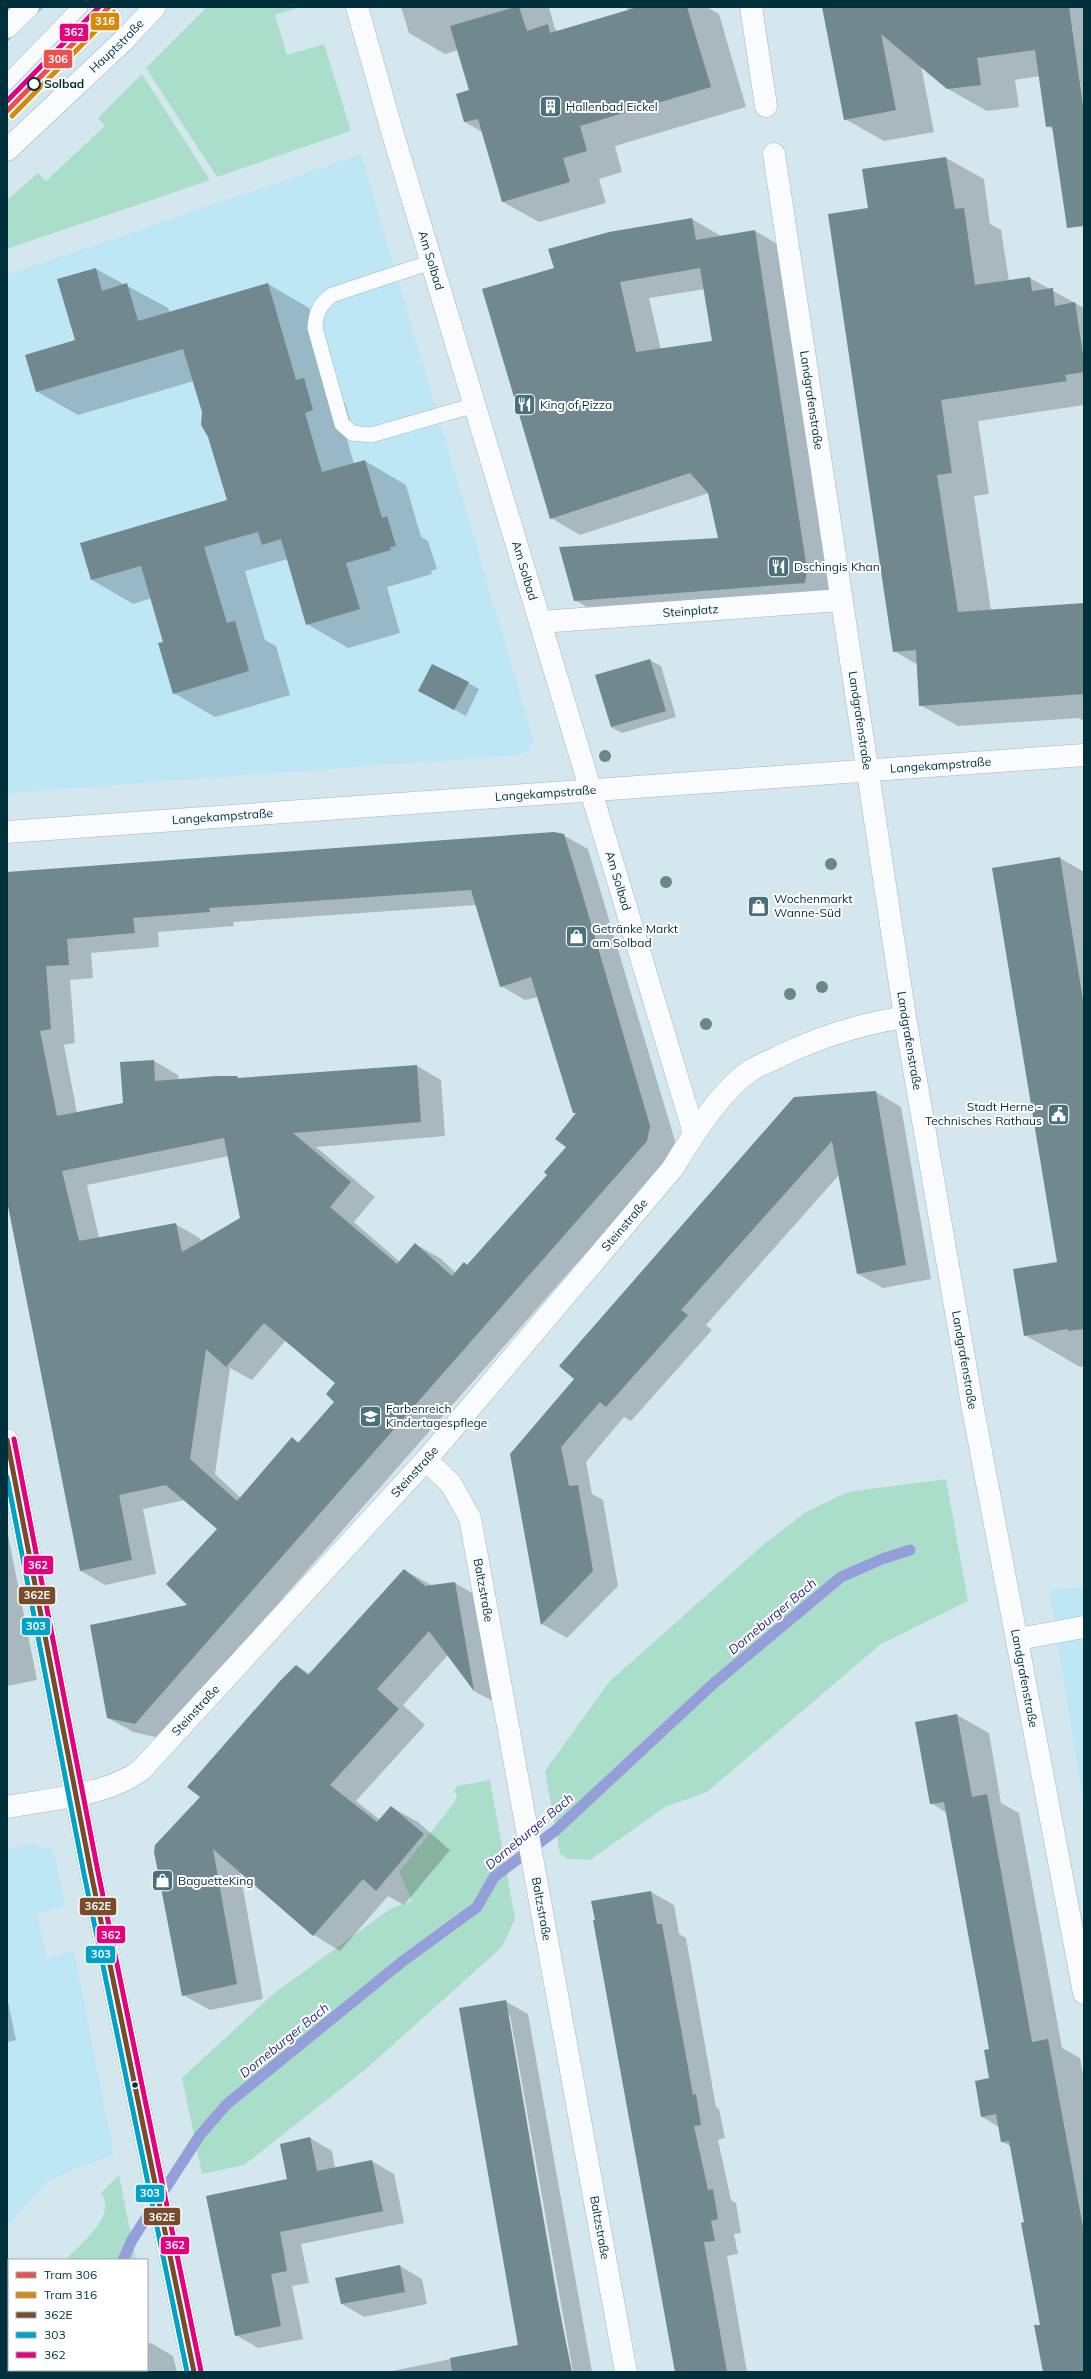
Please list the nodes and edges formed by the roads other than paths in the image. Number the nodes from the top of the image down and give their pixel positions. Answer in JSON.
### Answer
{"nodes":[{"id":1,"x":28,"y":7,"type":"edge"},
{"id":2,"x":80,"y":7,"type":"edge"},
{"id":3,"x":109,"y":7,"type":"edge"},
{"id":4,"x":155,"y":7,"type":"edge"},
{"id":5,"x":358,"y":7,"type":"edge"},
{"id":6,"x":751,"y":7,"type":"edge"},
{"id":7,"x":7,"y":27,"type":"edge"},
{"id":8,"x":7,"y":82,"type":"edge"},
{"id":9,"x":766,"y":106,"type":"dead end"},
{"id":10,"x":7,"y":111,"type":"edge"},
{"id":11,"x":7,"y":150,"type":"edge"},
{"id":12,"x":774,"y":154,"type":"dead end"},
{"id":13,"x":431,"y":262,"type":"junction"},
{"id":14,"x":475,"y":405,"type":"junction"},
{"id":15,"x":841,"y":600,"type":"junction"},
{"id":16,"x":540,"y":622,"type":"junction"},
{"id":17,"x":1084,"y":755,"type":"edge"},
{"id":18,"x":866,"y":769,"type":"junction"},
{"id":19,"x":592,"y":791,"type":"junction"},
{"id":20,"x":7,"y":832,"type":"edge"},
{"id":21,"x":905,"y":1017,"type":"junction"},
{"id":22,"x":694,"y":1133,"type":"junction"},
{"id":23,"x":7,"y":1440,"type":"edge"},
{"id":24,"x":426,"y":1460,"type":"junction"},
{"id":25,"x":1084,"y":1627,"type":"edge"},
{"id":26,"x":1018,"y":1638,"type":"junction"},
{"id":27,"x":75,"y":1794,"type":"junction"},
{"id":28,"x":7,"y":1807,"type":"edge"},
{"id":29,"x":1084,"y":1993,"type":"edge"},
{"id":30,"x":194,"y":2372,"type":"edge"},
{"id":31,"x":626,"y":2372,"type":"edge"}],
"edges":[{"from":1,"to":7,"type":"street"},
{"from":2,"to":8,"type":"lane"},
{"from":3,"to":10,"type":"lane"},
{"from":4,"to":11,"type":"street","name":"Hauptstraße"},
{"from":5,"to":13,"type":"street","name":"Am Solbad"},
{"from":6,"to":9,"type":"street"},
{"from":12,"to":15,"type":"street","name":"Landgrafenstraße"},
{"from":13,"to":14,"type":"street","name":"Am Solbad"},
{"from":13,"to":14,"type":"lane"},
{"from":14,"to":16,"type":"street","name":"Am Solbad"},
{"from":15,"to":16,"type":"street","name":"Steinplatz"},
{"from":15,"to":18,"type":"street","name":"Landgrafenstraße"},
{"from":16,"to":19,"type":"street","name":"Am Solbad"},
{"from":17,"to":18,"type":"street","name":"Langekampstraße"},
{"from":18,"to":19,"type":"street","name":"Langekampstraße"},
{"from":18,"to":21,"type":"street","name":"Landgrafenstraße"},
{"from":19,"to":20,"type":"street","name":"Langekampstraße"},
{"from":19,"to":22,"type":"street","name":"Am Solbad"},
{"from":21,"to":22,"type":"street","name":"Steinstraße"},
{"from":21,"to":26,"type":"street","name":"Landgrafenstraße"},
{"from":22,"to":24,"type":"street","name":"Steinstraße"},
{"from":23,"to":27,"type":"street"},
{"from":24,"to":27,"type":"street","name":"Steinstraße"},
{"from":24,"to":31,"type":"street","name":"Baltzstraße"},
{"from":25,"to":26,"type":"street"},
{"from":26,"to":29,"type":"street","name":"Landgrafenstraße"},
{"from":27,"to":28,"type":"street","name":"Steinstraße"},
{"from":27,"to":30,"type":"street"}]}
